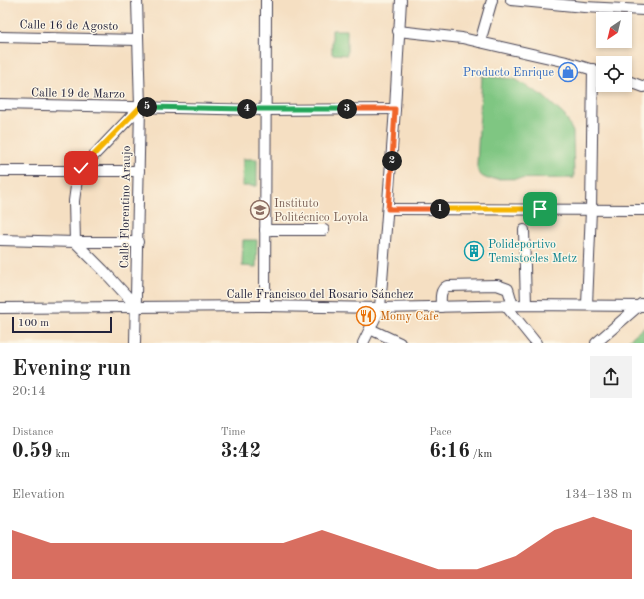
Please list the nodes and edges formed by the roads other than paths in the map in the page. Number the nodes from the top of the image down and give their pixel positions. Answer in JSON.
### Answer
{"nodes":[{"id":1,"x":137,"y":0,"type":"edge"},
{"id":2,"x":266,"y":0,"type":"edge"},
{"id":3,"x":401,"y":0,"type":"edge"},
{"id":4,"x":492,"y":0,"type":"edge"},
{"id":5,"x":512,"y":0,"type":"edge"},
{"id":6,"x":644,"y":10,"type":"edge"},
{"id":7,"x":398,"y":30,"type":"junction"},
{"id":8,"x":0,"y":37,"type":"edge"},
{"id":9,"x":138,"y":40,"type":"junction"},
{"id":10,"x":480,"y":42,"type":"junction"},
{"id":11,"x":593,"y":69,"type":"junction"},
{"id":12,"x":596,"y":70,"type":"edge"},
{"id":13,"x":632,"y":83,"type":"edge"},
{"id":14,"x":644,"y":87,"type":"edge"},
{"id":15,"x":0,"y":104,"type":"edge"},
{"id":16,"x":140,"y":107,"type":"junction"},
{"id":17,"x":395,"y":109,"type":"junction"},
{"id":18,"x":265,"y":110,"type":"junction"},
{"id":19,"x":0,"y":171,"type":"edge"},
{"id":20,"x":139,"y":171,"type":"junction"},
{"id":21,"x":78,"y":172,"type":"junction"},
{"id":22,"x":388,"y":209,"type":"junction"},
{"id":23,"x":591,"y":210,"type":"junction"},
{"id":24,"x":644,"y":210,"type":"edge"},
{"id":25,"x":265,"y":230,"type":"junction"},
{"id":26,"x":324,"y":230,"type":"dead end"},
{"id":27,"x":524,"y":230,"type":"dead end"},
{"id":28,"x":0,"y":240,"type":"edge"},
{"id":29,"x":75,"y":242,"type":"junction"},
{"id":30,"x":138,"y":242,"type":"junction"},
{"id":31,"x":643,"y":304,"type":"edge"},
{"id":32,"x":526,"y":305,"type":"junction"},
{"id":33,"x":587,"y":305,"type":"junction"},
{"id":34,"x":136,"y":306,"type":"junction"},
{"id":35,"x":265,"y":306,"type":"junction"},
{"id":36,"x":509,"y":306,"type":"junction"},
{"id":37,"x":0,"y":308,"type":"edge"},
{"id":38,"x":380,"y":308,"type":"junction"},
{"id":39,"x":441,"y":308,"type":"junction"},
{"id":40,"x":370,"y":329,"type":"junction"},
{"id":41,"x":397,"y":342,"type":"edge"},
{"id":42,"x":135,"y":343,"type":"edge"},
{"id":43,"x":363,"y":343,"type":"edge"},
{"id":44,"x":536,"y":343,"type":"edge"},
{"id":45,"x":596,"y":343,"type":"edge"}],
"edges":[{"from":1,"to":9,"type":"street","name":"Calle Florentino Araujo"},
{"from":2,"to":18,"type":"street"},
{"from":3,"to":7,"type":"street"},
{"from":4,"to":10,"type":"street"},
{"from":5,"to":6,"type":"street"},
{"from":7,"to":10,"type":"street"},
{"from":7,"to":17,"type":"street"},
{"from":8,"to":9,"type":"street","name":"Calle 16 de Agosto"},
{"from":9,"to":16,"type":"street","name":"Calle Florentino Araujo"},
{"from":10,"to":11,"type":"street"},
{"from":11,"to":12,"type":"street"},
{"from":11,"to":23,"type":"street"},
{"from":13,"to":14,"type":"street"},
{"from":15,"to":16,"type":"street","name":"Calle 19 de Marzo"},
{"from":16,"to":18,"type":"street","name":"Calle 19 de Marzo"},
{"from":16,"to":20,"type":"street","name":"Calle Florentino Araujo"},
{"from":16,"to":21,"type":"street"},
{"from":17,"to":18,"type":"street","name":"Calle 19 de Marzo"},
{"from":17,"to":22,"type":"street"},
{"from":18,"to":25,"type":"street"},
{"from":19,"to":21,"type":"street"},
{"from":20,"to":21,"type":"street"},
{"from":20,"to":30,"type":"street","name":"Calle Florentino Araujo"},
{"from":21,"to":29,"type":"street"},
{"from":22,"to":23,"type":"street"},
{"from":22,"to":38,"type":"street"},
{"from":23,"to":24,"type":"street"},
{"from":23,"to":33,"type":"street"},
{"from":25,"to":26,"type":"street"},
{"from":25,"to":35,"type":"street"},
{"from":27,"to":32,"type":"street"},
{"from":28,"to":29,"type":"street"},
{"from":29,"to":30,"type":"street"},
{"from":29,"to":34,"type":"street"},
{"from":30,"to":34,"type":"street","name":"Calle Florentino Araujo"},
{"from":31,"to":33,"type":"street","name":"Calle Francisco del Rosario Sánchez"},
{"from":31,"to":45,"type":"street"},
{"from":32,"to":33,"type":"street","name":"Calle Francisco del Rosario Sánchez"},
{"from":32,"to":36,"type":"street","name":"Calle Francisco del Rosario Sánchez"},
{"from":34,"to":35,"type":"street","name":"Calle Francisco del Rosario Sánchez"},
{"from":34,"to":37,"type":"street","name":"Calle Francisco del Rosario Sánchez"},
{"from":34,"to":42,"type":"street","name":"Calle Florentino Araujo"},
{"from":35,"to":38,"type":"street","name":"Calle Francisco del Rosario Sánchez"},
{"from":36,"to":39,"type":"street","name":"Calle Francisco del Rosario Sánchez"},
{"from":36,"to":39,"type":"street"},
{"from":36,"to":44,"type":"street"},
{"from":38,"to":39,"type":"street","name":"Calle Francisco del Rosario Sánchez"},
{"from":38,"to":40,"type":"street"},
{"from":40,"to":41,"type":"street"},
{"from":40,"to":43,"type":"street"}]}
